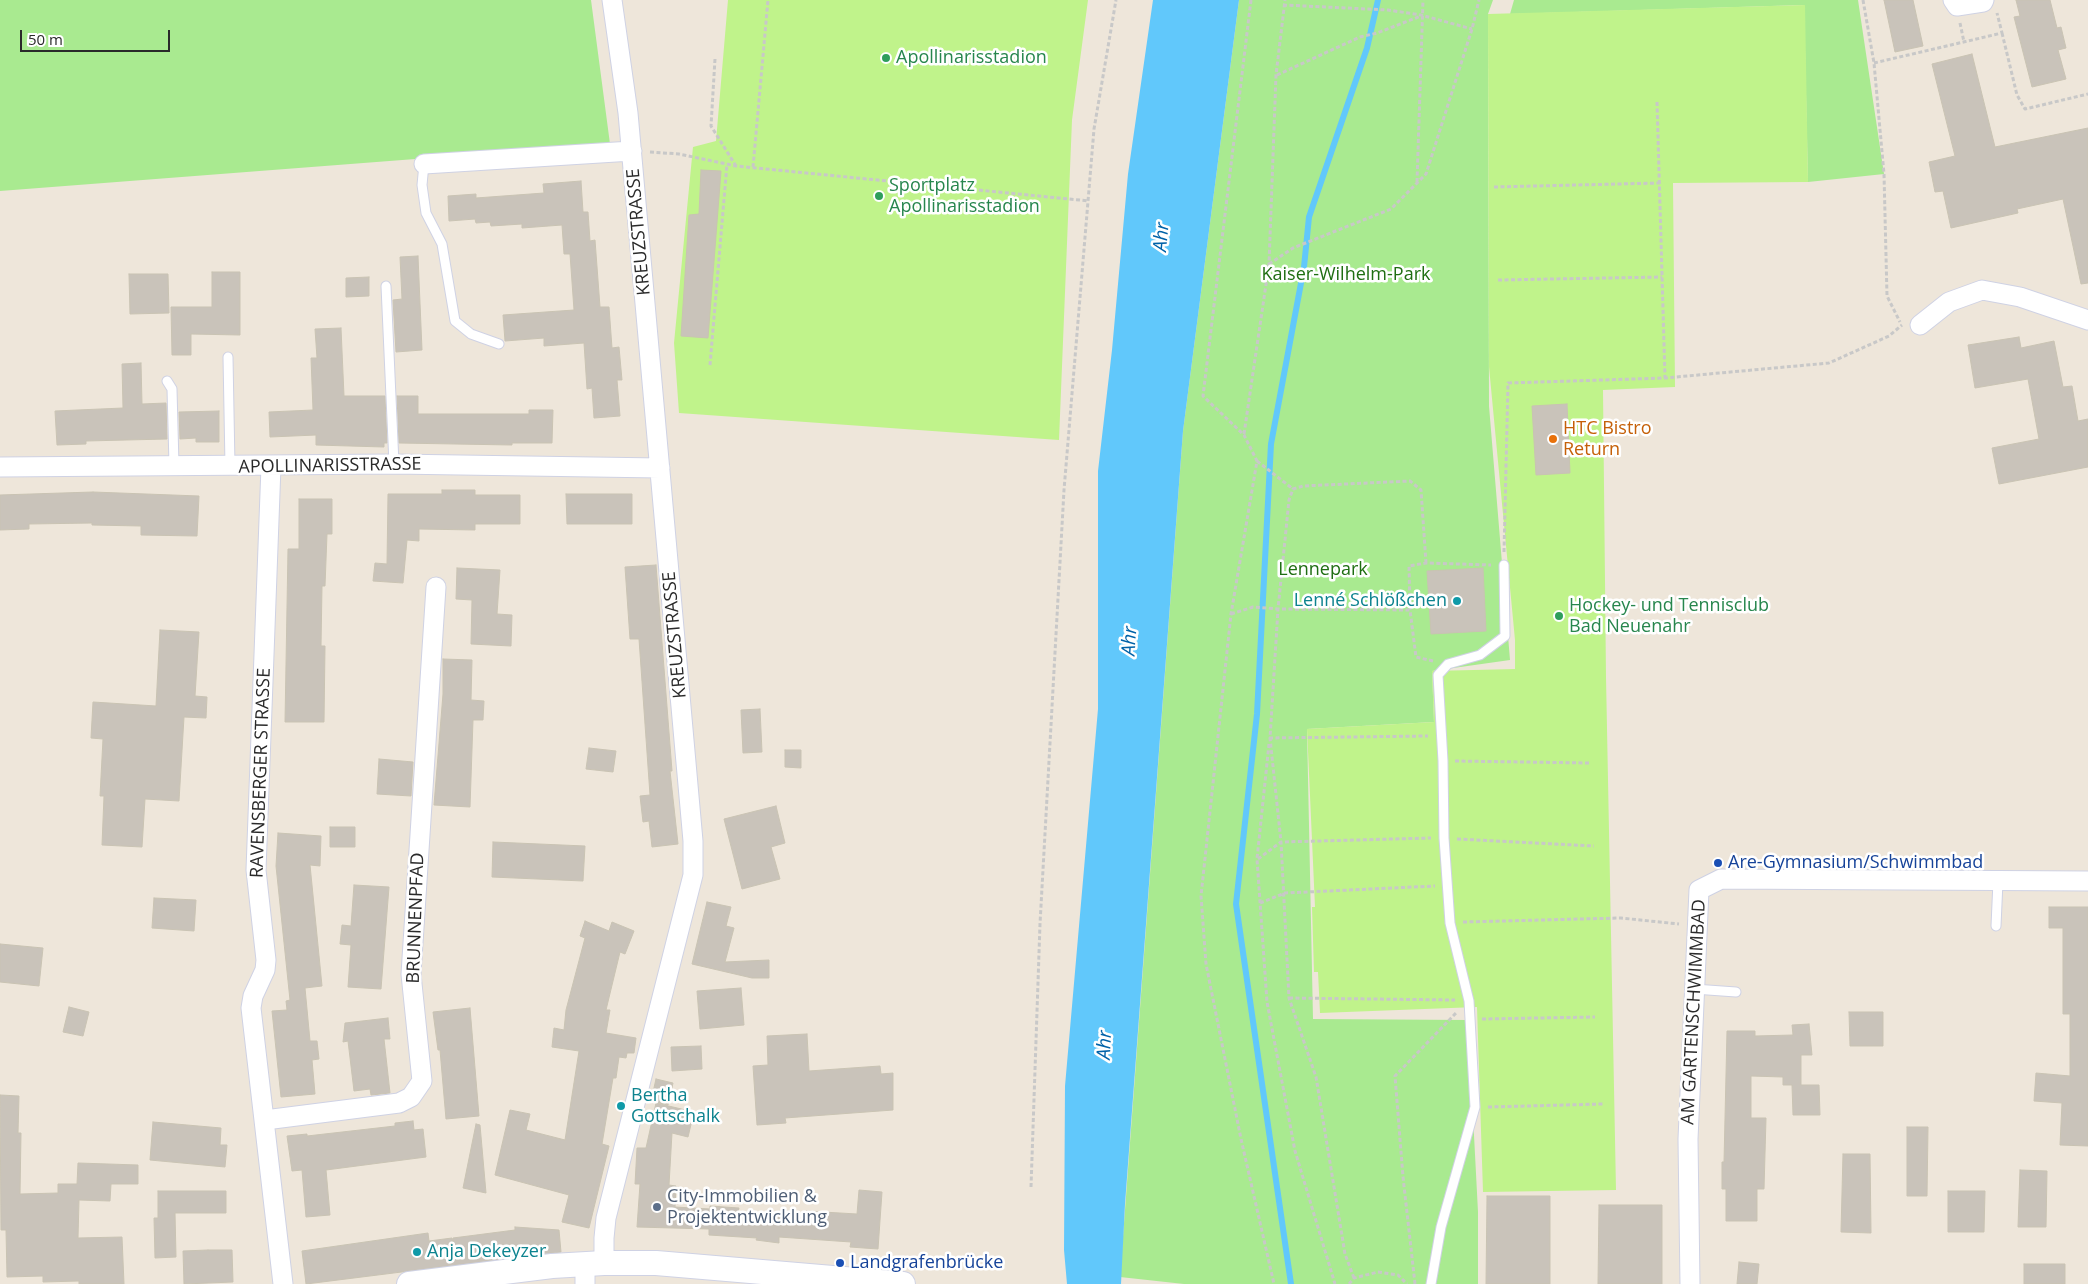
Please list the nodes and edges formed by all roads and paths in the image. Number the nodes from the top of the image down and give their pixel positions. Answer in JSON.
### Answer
{"nodes":[{"id":1,"x":612,"y":0,"type":"edge"},
{"id":2,"x":768,"y":0,"type":"edge"},
{"id":3,"x":1116,"y":0,"type":"edge"},
{"id":4,"x":1251,"y":0,"type":"edge"},
{"id":5,"x":1284,"y":0,"type":"edge"},
{"id":6,"x":1423,"y":0,"type":"edge"},
{"id":7,"x":1479,"y":0,"type":"edge"},
{"id":8,"x":1863,"y":0,"type":"edge"},
{"id":9,"x":1953,"y":0,"type":"edge"},
{"id":10,"x":1990,"y":4,"type":"edge"},
{"id":11,"x":1283,"y":5,"type":"junction"},
{"id":12,"x":1421,"y":15,"type":"junction"},
{"id":13,"x":1472,"y":29,"type":"junction"},
{"id":14,"x":2002,"y":33,"type":"junction"},
{"id":15,"x":715,"y":59,"type":"dead end"},
{"id":16,"x":1874,"y":63,"type":"junction"},
{"id":17,"x":1276,"y":75,"type":"junction"},
{"id":18,"x":2088,"y":94,"type":"edge"},
{"id":19,"x":1657,"y":102,"type":"dead end"},
{"id":20,"x":632,"y":151,"type":"junction"},
{"id":21,"x":424,"y":164,"type":"joint"},
{"id":22,"x":727,"y":164,"type":"junction"},
{"id":23,"x":736,"y":166,"type":"junction"},
{"id":24,"x":753,"y":167,"type":"junction"},
{"id":25,"x":1417,"y":182,"type":"junction"},
{"id":26,"x":1660,"y":183,"type":"junction"},
{"id":27,"x":1494,"y":187,"type":"dead end"},
{"id":28,"x":1089,"y":202,"type":"junction"},
{"id":29,"x":1269,"y":264,"type":"junction"},
{"id":30,"x":1662,"y":278,"type":"junction"},
{"id":31,"x":1498,"y":280,"type":"dead end"},
{"id":32,"x":386,"y":286,"type":"dead end"},
{"id":33,"x":2088,"y":320,"type":"edge"},
{"id":34,"x":1911,"y":325,"type":"junction"},
{"id":35,"x":499,"y":344,"type":"dead end"},
{"id":36,"x":228,"y":357,"type":"dead end"},
{"id":37,"x":710,"y":365,"type":"dead end"},
{"id":38,"x":1665,"y":378,"type":"junction"},
{"id":39,"x":167,"y":381,"type":"dead end"},
{"id":40,"x":1244,"y":435,"type":"junction"},
{"id":41,"x":1258,"y":461,"type":"junction"},
{"id":42,"x":394,"y":464,"type":"junction"},
{"id":43,"x":174,"y":465,"type":"junction"},
{"id":44,"x":271,"y":466,"type":"junction"},
{"id":45,"x":0,"y":467,"type":"edge"},
{"id":46,"x":230,"y":467,"type":"junction"},
{"id":47,"x":660,"y":468,"type":"junction"},
{"id":48,"x":1293,"y":489,"type":"junction"},
{"id":49,"x":1426,"y":563,"type":"junction"},
{"id":50,"x":1504,"y":565,"type":"junction"},
{"id":51,"x":436,"y":587,"type":"dead end"},
{"id":52,"x":1278,"y":609,"type":"junction"},
{"id":53,"x":1410,"y":610,"type":"junction"},
{"id":54,"x":1231,"y":614,"type":"junction"},
{"id":55,"x":1448,"y":664,"type":"junction"},
{"id":56,"x":1442,"y":736,"type":"junction"},
{"id":57,"x":1270,"y":738,"type":"junction"},
{"id":58,"x":1443,"y":761,"type":"junction"},
{"id":59,"x":1590,"y":763,"type":"dead end"},
{"id":60,"x":1444,"y":838,"type":"junction"},
{"id":61,"x":1282,"y":842,"type":"junction"},
{"id":62,"x":1594,"y":846,"type":"dead end"},
{"id":63,"x":1257,"y":859,"type":"junction"},
{"id":64,"x":1998,"y":881,"type":"junction"},
{"id":65,"x":2088,"y":881,"type":"edge"},
{"id":66,"x":1447,"y":886,"type":"junction"},
{"id":67,"x":1285,"y":893,"type":"junction"},
{"id":68,"x":1260,"y":903,"type":"junction"},
{"id":69,"x":1450,"y":923,"type":"junction"},
{"id":70,"x":1697,"y":924,"type":"junction"},
{"id":71,"x":1996,"y":926,"type":"dead end"},
{"id":72,"x":1694,"y":989,"type":"junction"},
{"id":73,"x":1736,"y":992,"type":"dead end"},
{"id":74,"x":1289,"y":998,"type":"junction"},
{"id":75,"x":1469,"y":1001,"type":"junction"},
{"id":76,"x":1596,"y":1017,"type":"dead end"},
{"id":77,"x":1469,"y":1019,"type":"junction"},
{"id":78,"x":1603,"y":1104,"type":"dead end"},
{"id":79,"x":1475,"y":1107,"type":"junction"},
{"id":80,"x":265,"y":1120,"type":"junction"},
{"id":81,"x":1031,"y":1187,"type":"dead end"},
{"id":82,"x":592,"y":1270,"type":"edge"},
{"id":83,"x":1354,"y":1278,"type":"junction"},
{"id":84,"x":803,"y":1280,"type":"edge"},
{"id":85,"x":283,"y":1284,"type":"edge"},
{"id":86,"x":408,"y":1284,"type":"edge"},
{"id":87,"x":903,"y":1284,"type":"edge"},
{"id":88,"x":1274,"y":1284,"type":"edge"},
{"id":89,"x":1336,"y":1284,"type":"edge"},
{"id":90,"x":1349,"y":1284,"type":"edge"},
{"id":91,"x":1406,"y":1284,"type":"edge"},
{"id":92,"x":1415,"y":1284,"type":"edge"},
{"id":93,"x":1431,"y":1284,"type":"edge"},
{"id":94,"x":1690,"y":1284,"type":"edge"}],
"edges":[{"from":1,"to":20,"type":"street","name":"KREUZSTRASSE"},
{"from":2,"to":24,"type":"path"},
{"from":3,"to":28,"type":"path"},
{"from":4,"to":40,"type":"path"},
{"from":5,"to":11,"type":"path"},
{"from":6,"to":12,"type":"path"},
{"from":7,"to":13,"type":"path"},
{"from":8,"to":16,"type":"path"},
{"from":9,"to":10,"type":"street"},
{"from":10,"to":14,"type":"path"},
{"from":11,"to":12,"type":"path"},
{"from":11,"to":17,"type":"path"},
{"from":12,"to":13,"type":"path"},
{"from":12,"to":17,"type":"path"},
{"from":12,"to":25,"type":"path"},
{"from":13,"to":25,"type":"path"},
{"from":14,"to":16,"type":"path"},
{"from":14,"to":18,"type":"path"},
{"from":15,"to":23,"type":"path"},
{"from":16,"to":34,"type":"path"},
{"from":17,"to":29,"type":"path"},
{"from":19,"to":26,"type":"path"},
{"from":20,"to":21,"type":"street"},
{"from":20,"to":22,"type":"path"},
{"from":20,"to":47,"type":"street","name":"KREUZSTRASSE"},
{"from":21,"to":35,"type":"lane"},
{"from":22,"to":23,"type":"path"},
{"from":22,"to":37,"type":"path"},
{"from":23,"to":24,"type":"path"},
{"from":24,"to":28,"type":"path"},
{"from":25,"to":29,"type":"path"},
{"from":26,"to":27,"type":"path"},
{"from":26,"to":30,"type":"path"},
{"from":28,"to":81,"type":"path"},
{"from":29,"to":40,"type":"path"},
{"from":30,"to":31,"type":"path"},
{"from":30,"to":38,"type":"path"},
{"from":32,"to":42,"type":"lane"},
{"from":33,"to":34,"type":"street"},
{"from":34,"to":38,"type":"path"},
{"from":36,"to":46,"type":"lane"},
{"from":38,"to":50,"type":"path"},
{"from":39,"to":43,"type":"lane"},
{"from":40,"to":41,"type":"path"},
{"from":41,"to":48,"type":"path"},
{"from":41,"to":54,"type":"path"},
{"from":42,"to":44,"type":"street","name":"APOLLINARISSTRASSE"},
{"from":42,"to":47,"type":"street","name":"APOLLINARISSTRASSE"},
{"from":43,"to":45,"type":"street","name":"APOLLINARISSTRASSE"},
{"from":43,"to":46,"type":"street","name":"APOLLINARISSTRASSE"},
{"from":44,"to":46,"type":"street","name":"APOLLINARISSTRASSE"},
{"from":44,"to":80,"type":"street","name":"RAVENSBERGER STRASSE"},
{"from":47,"to":82,"type":"street","name":"KREUZSTRASSE"},
{"from":48,"to":49,"type":"path"},
{"from":48,"to":52,"type":"path"},
{"from":49,"to":50,"type":"path"},
{"from":49,"to":53,"type":"path"},
{"from":50,"to":55,"type":"lane"},
{"from":51,"to":80,"type":"street","name":"BRUNNENPFAD"},
{"from":52,"to":53,"type":"path"},
{"from":52,"to":54,"type":"path"},
{"from":52,"to":57,"type":"path"},
{"from":53,"to":55,"type":"path"},
{"from":54,"to":88,"type":"path"},
{"from":55,"to":56,"type":"lane"},
{"from":56,"to":57,"type":"path"},
{"from":56,"to":58,"type":"lane"},
{"from":57,"to":61,"type":"path"},
{"from":57,"to":63,"type":"path"},
{"from":58,"to":59,"type":"path"},
{"from":58,"to":60,"type":"lane"},
{"from":60,"to":61,"type":"path"},
{"from":60,"to":62,"type":"path"},
{"from":60,"to":66,"type":"lane"},
{"from":61,"to":63,"type":"path"},
{"from":61,"to":67,"type":"path"},
{"from":63,"to":68,"type":"path"},
{"from":64,"to":65,"type":"street","name":"AM GARTENSCHWIMMBAD"},
{"from":64,"to":70,"type":"street","name":"AM GARTENSCHWIMMBAD"},
{"from":64,"to":71,"type":"lane"},
{"from":66,"to":67,"type":"path"},
{"from":66,"to":69,"type":"lane"},
{"from":67,"to":68,"type":"path"},
{"from":67,"to":74,"type":"path"},
{"from":68,"to":89,"type":"path"},
{"from":69,"to":70,"type":"path"},
{"from":69,"to":75,"type":"lane"},
{"from":70,"to":72,"type":"street","name":"AM GARTENSCHWIMMBAD"},
{"from":72,"to":73,"type":"lane"},
{"from":72,"to":94,"type":"street","name":"AM GARTENSCHWIMMBAD"},
{"from":74,"to":75,"type":"path"},
{"from":74,"to":83,"type":"path"},
{"from":75,"to":77,"type":"lane"},
{"from":75,"to":92,"type":"path"},
{"from":76,"to":77,"type":"path"},
{"from":77,"to":79,"type":"lane"},
{"from":78,"to":79,"type":"path"},
{"from":79,"to":93,"type":"lane"},
{"from":80,"to":85,"type":"street","name":"RAVENSBERGER STRASSE"},
{"from":82,"to":84,"type":"street"},
{"from":82,"to":86,"type":"street"},
{"from":83,"to":90,"type":"path"},
{"from":83,"to":91,"type":"path"},
{"from":84,"to":87,"type":"street"}]}
